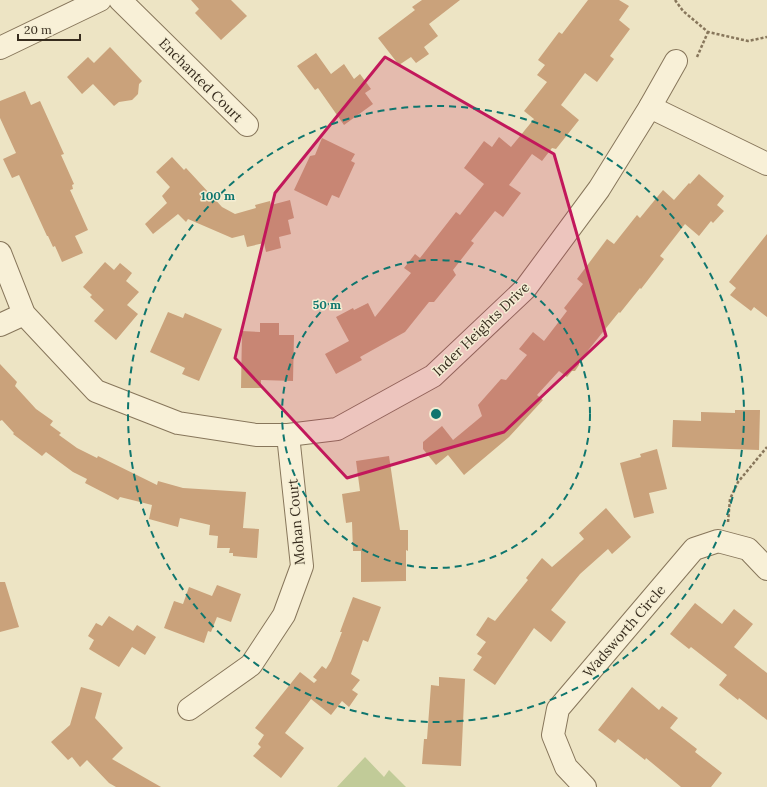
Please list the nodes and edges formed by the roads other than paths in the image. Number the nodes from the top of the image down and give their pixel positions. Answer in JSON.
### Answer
{"nodes":[{"id":1,"x":100,"y":0,"type":"edge"},
{"id":2,"x":120,"y":0,"type":"edge"},
{"id":3,"x":0,"y":48,"type":"edge"},
{"id":4,"x":676,"y":61,"type":"dead end"},
{"id":5,"x":650,"y":106,"type":"junction"},
{"id":6,"x":247,"y":126,"type":"dead end"},
{"id":7,"x":767,"y":164,"type":"edge"},
{"id":8,"x":0,"y":253,"type":"edge"},
{"id":9,"x":24,"y":314,"type":"junction"},
{"id":10,"x":0,"y":325,"type":"edge"},
{"id":11,"x":288,"y":435,"type":"junction"},
{"id":12,"x":767,"y":569,"type":"edge"},
{"id":13,"x":189,"y":709,"type":"dead end"},
{"id":14,"x":585,"y":787,"type":"edge"}],
"edges":[{"from":1,"to":3,"type":"street"},
{"from":2,"to":6,"type":"street","name":"Enchanted Court"},
{"from":4,"to":5,"type":"street","name":"Inder Heights Drive"},
{"from":5,"to":7,"type":"street"},
{"from":5,"to":11,"type":"street","name":"Inder Heights Drive"},
{"from":8,"to":9,"type":"street","name":"Inder Heights Drive"},
{"from":9,"to":10,"type":"street"},
{"from":9,"to":11,"type":"street","name":"Inder Heights Drive"},
{"from":11,"to":13,"type":"street","name":"Mohan Court"},
{"from":12,"to":14,"type":"street","name":"Wadsworth Circle"}]}
